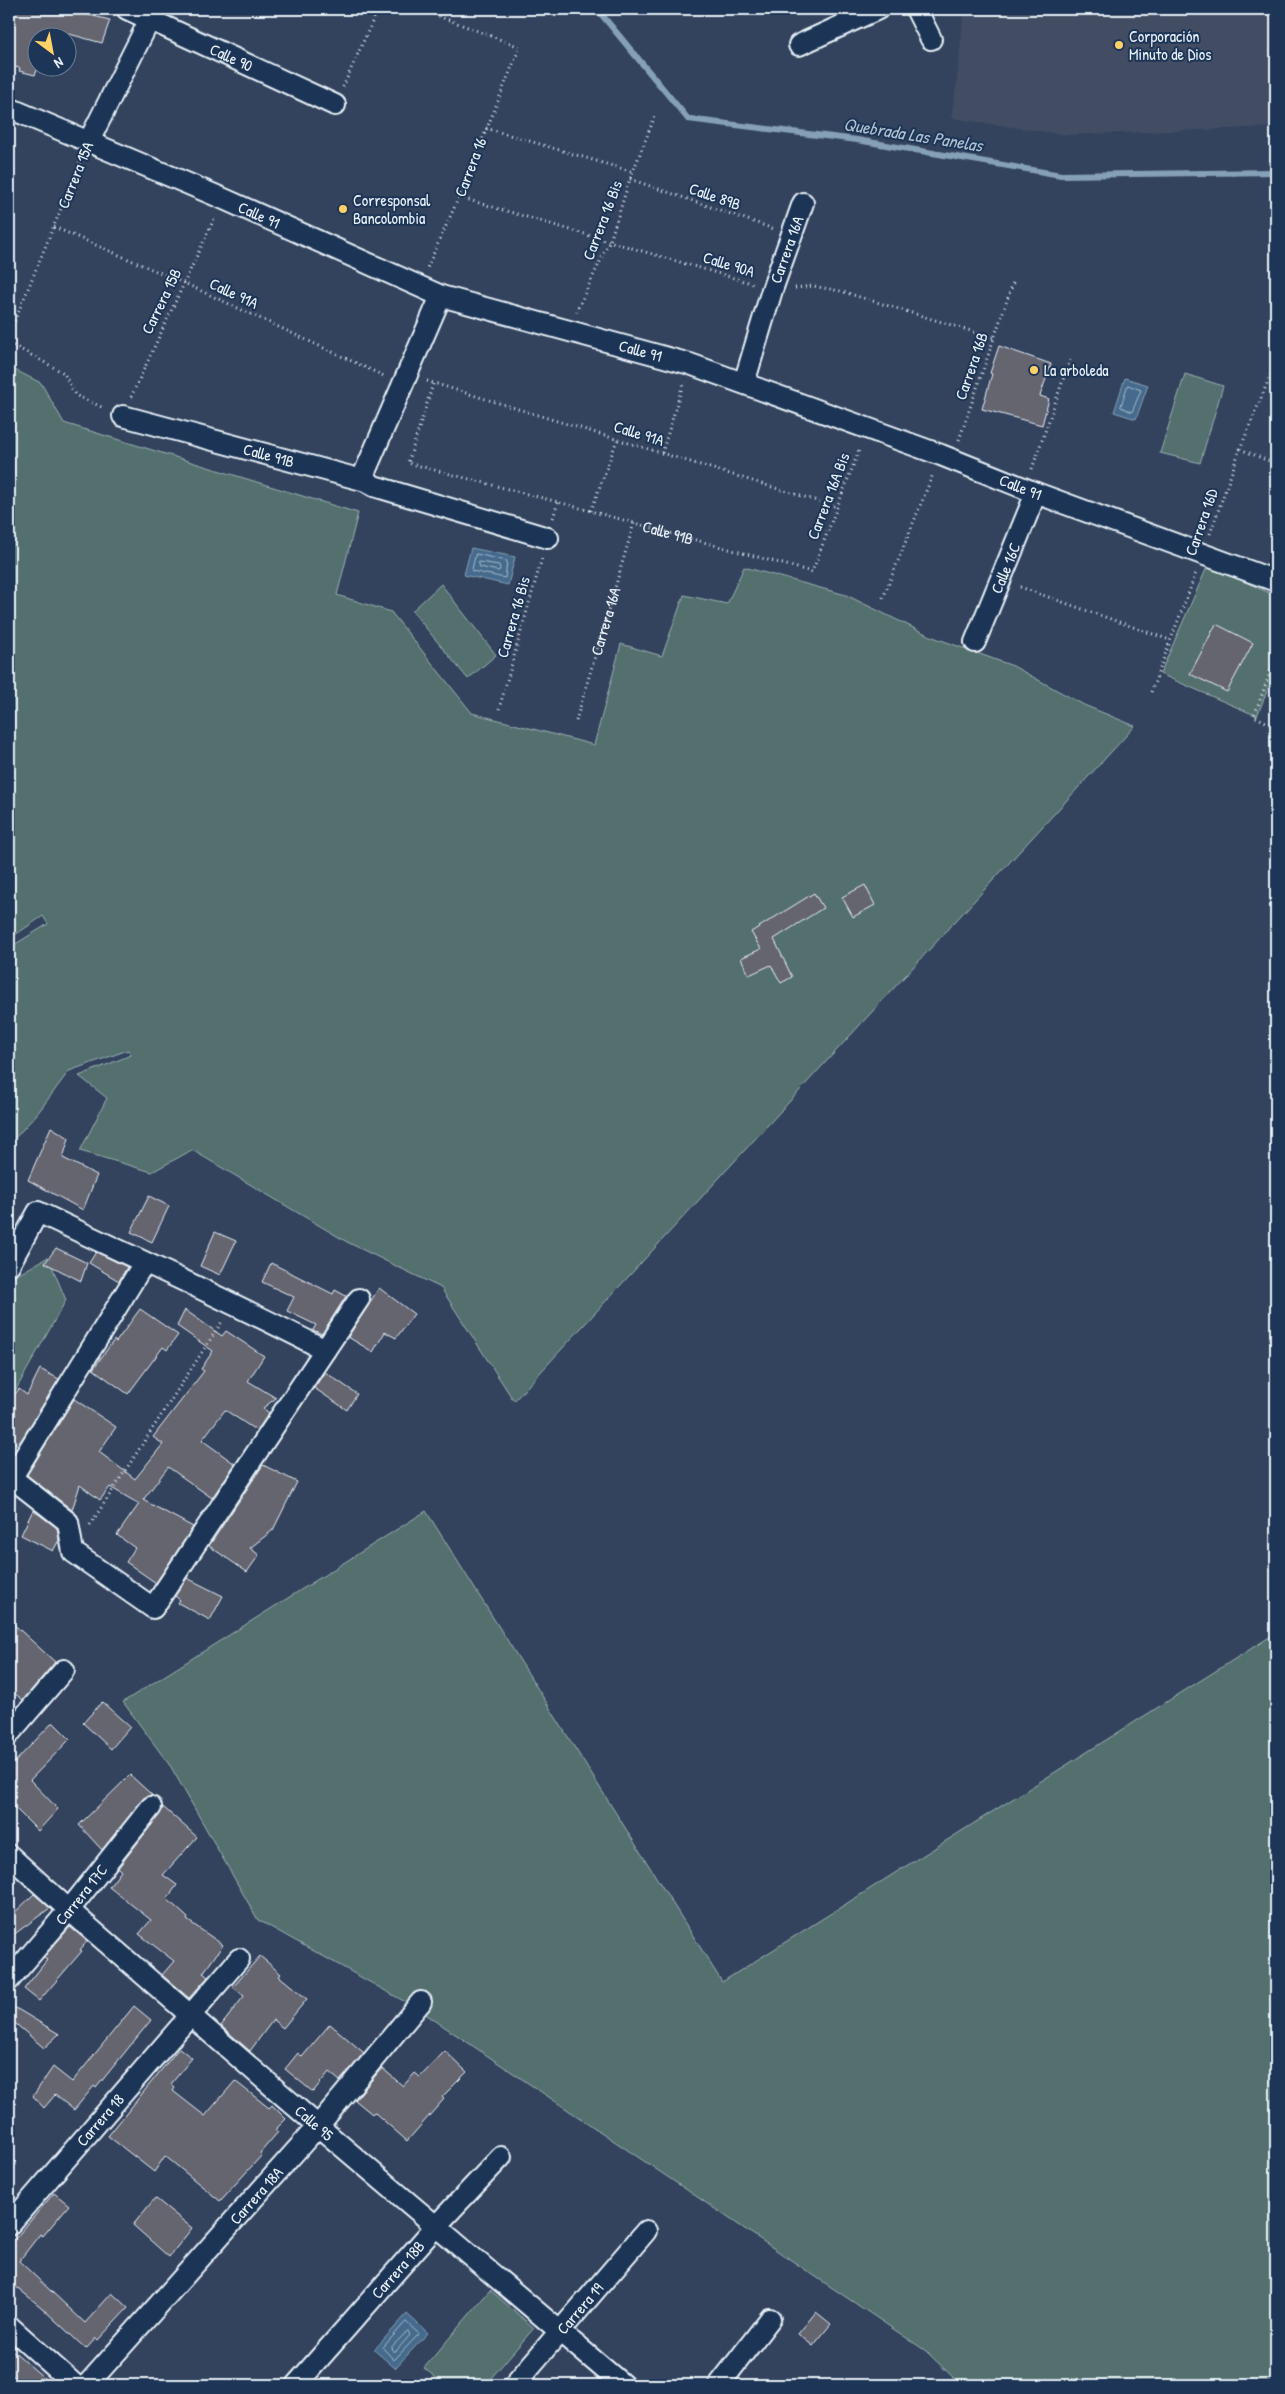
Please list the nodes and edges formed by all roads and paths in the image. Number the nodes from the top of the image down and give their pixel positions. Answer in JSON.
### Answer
{"nodes":[{"id":1,"x":127,"y":9,"type":"edge"},
{"id":2,"x":378,"y":9,"type":"edge"},
{"id":3,"x":420,"y":9,"type":"edge"},
{"id":4,"x":878,"y":9,"type":"edge"},
{"id":5,"x":916,"y":9,"type":"edge"},
{"id":6,"x":150,"y":19,"type":"junction"},
{"id":7,"x":931,"y":39,"type":"dead end"},
{"id":8,"x":799,"y":45,"type":"dead end"},
{"id":9,"x":335,"y":105,"type":"joint"},
{"id":10,"x":9,"y":108,"type":"edge"},
{"id":11,"x":655,"y":116,"type":"dead end"},
{"id":12,"x":486,"y":128,"type":"junction"},
{"id":13,"x":89,"y":140,"type":"junction"},
{"id":14,"x":633,"y":172,"type":"junction"},
{"id":15,"x":630,"y":179,"type":"junction"},
{"id":16,"x":459,"y":197,"type":"junction"},
{"id":17,"x":224,"y":198,"type":"junction"},
{"id":18,"x":803,"y":204,"type":"dead end"},
{"id":19,"x":54,"y":227,"type":"junction"},
{"id":20,"x":792,"y":235,"type":"junction"},
{"id":21,"x":610,"y":241,"type":"junction"},
{"id":22,"x":1014,"y":280,"type":"dead end"},
{"id":23,"x":184,"y":283,"type":"junction"},
{"id":24,"x":418,"y":287,"type":"junction"},
{"id":25,"x":772,"y":290,"type":"junction"},
{"id":26,"x":441,"y":296,"type":"junction"},
{"id":27,"x":567,"y":330,"type":"junction"},
{"id":28,"x":9,"y":335,"type":"edge"},
{"id":29,"x":994,"y":338,"type":"junction"},
{"id":30,"x":9,"y":343,"type":"edge"},
{"id":31,"x":1070,"y":360,"type":"dead end"},
{"id":32,"x":1276,"y":362,"type":"edge"},
{"id":33,"x":690,"y":364,"type":"junction"},
{"id":34,"x":744,"y":383,"type":"junction"},
{"id":35,"x":402,"y":385,"type":"junction"},
{"id":36,"x":123,"y":416,"type":"junction"},
{"id":37,"x":868,"y":429,"type":"junction"},
{"id":38,"x":617,"y":440,"type":"junction"},
{"id":39,"x":1240,"y":449,"type":"junction"},
{"id":40,"x":662,"y":454,"type":"junction"},
{"id":41,"x":947,"y":457,"type":"junction"},
{"id":42,"x":408,"y":463,"type":"joint"},
{"id":43,"x":1276,"y":464,"type":"edge"},
{"id":44,"x":366,"y":481,"type":"junction"},
{"id":45,"x":1031,"y":491,"type":"junction"},
{"id":46,"x":558,"y":502,"type":"junction"},
{"id":47,"x":837,"y":507,"type":"junction"},
{"id":48,"x":591,"y":511,"type":"junction"},
{"id":49,"x":634,"y":523,"type":"junction"},
{"id":50,"x":548,"y":538,"type":"junction"},
{"id":51,"x":1203,"y":555,"type":"junction"},
{"id":52,"x":812,"y":572,"type":"joint"},
{"id":53,"x":999,"y":580,"type":"junction"},
{"id":54,"x":1276,"y":581,"type":"edge"},
{"id":55,"x":883,"y":598,"type":"dead end"},
{"id":56,"x":1170,"y":640,"type":"junction"},
{"id":57,"x":975,"y":642,"type":"dead end"},
{"id":58,"x":1276,"y":658,"type":"edge"},
{"id":59,"x":1151,"y":692,"type":"dead end"},
{"id":60,"x":499,"y":709,"type":"dead end"},
{"id":61,"x":576,"y":721,"type":"dead end"},
{"id":62,"x":1276,"y":727,"type":"edge"},
{"id":63,"x":144,"y":1263,"type":"junction"},
{"id":64,"x":9,"y":1266,"type":"edge"},
{"id":65,"x":359,"y":1299,"type":"dead end"},
{"id":66,"x":234,"y":1303,"type":"junction"},
{"id":67,"x":325,"y":1350,"type":"junction"},
{"id":68,"x":10,"y":1480,"type":"edge"},
{"id":69,"x":73,"y":1552,"type":"junction"},
{"id":70,"x":64,"y":1670,"type":"dead end"},
{"id":71,"x":9,"y":1734,"type":"edge"},
{"id":72,"x":151,"y":1807,"type":"dead end"},
{"id":73,"x":9,"y":1855,"type":"edge"},
{"id":74,"x":69,"y":1910,"type":"junction"},
{"id":75,"x":239,"y":1959,"type":"dead end"},
{"id":76,"x":9,"y":1980,"type":"edge"},
{"id":77,"x":421,"y":2002,"type":"dead end"},
{"id":78,"x":190,"y":2014,"type":"junction"},
{"id":79,"x":318,"y":2126,"type":"junction"},
{"id":80,"x":501,"y":2157,"type":"dead end"},
{"id":81,"x":9,"y":2225,"type":"edge"},
{"id":82,"x":436,"y":2226,"type":"junction"},
{"id":83,"x":646,"y":2231,"type":"dead end"},
{"id":84,"x":770,"y":2319,"type":"dead end"},
{"id":85,"x":9,"y":2326,"type":"edge"},
{"id":86,"x":561,"y":2333,"type":"junction"},
{"id":87,"x":75,"y":2385,"type":"edge"},
{"id":88,"x":88,"y":2385,"type":"edge"},
{"id":89,"x":296,"y":2385,"type":"edge"},
{"id":90,"x":514,"y":2385,"type":"edge"},
{"id":91,"x":623,"y":2385,"type":"edge"},
{"id":92,"x":719,"y":2385,"type":"edge"}],
"edges":[{"from":1,"to":6,"type":"street","name":"Calle 90"},
{"from":2,"to":9,"type":"path"},
{"from":3,"to":12,"type":"path","name":"Carrera 16"},
{"from":4,"to":8,"type":"street"},
{"from":5,"to":7,"type":"street"},
{"from":6,"to":9,"type":"street","name":"Calle 90"},
{"from":6,"to":13,"type":"street","name":"Carrera 15A"},
{"from":10,"to":13,"type":"street","name":"Calle 91"},
{"from":11,"to":14,"type":"path","name":"Carrera 16 Bis"},
{"from":12,"to":14,"type":"path"},
{"from":12,"to":16,"type":"path","name":"Carrera 16"},
{"from":13,"to":17,"type":"street","name":"Calle 91"},
{"from":13,"to":19,"type":"path","name":"Carrera 15A"},
{"from":14,"to":15,"type":"path","name":"Carrera 16 Bis"},
{"from":15,"to":20,"type":"path","name":"Calle 89B"},
{"from":15,"to":21,"type":"path","name":"Carrera 16 Bis"},
{"from":16,"to":21,"type":"path","name":"Calle 90A"},
{"from":16,"to":24,"type":"path","name":"Carrera 16"},
{"from":17,"to":23,"type":"path","name":"Carrera 15B"},
{"from":17,"to":24,"type":"street","name":"Calle 91"},
{"from":18,"to":20,"type":"street","name":"Carrera 16A"},
{"from":19,"to":23,"type":"path","name":"Calle 91A"},
{"from":19,"to":28,"type":"path","name":"Carrera 15A"},
{"from":20,"to":25,"type":"street","name":"Carrera 16A"},
{"from":21,"to":25,"type":"path","name":"Calle 90A"},
{"from":21,"to":27,"type":"path","name":"Carrera 16 Bis"},
{"from":22,"to":29,"type":"path","name":"Carrera 16B"},
{"from":23,"to":35,"type":"path","name":"Calle 91A"},
{"from":23,"to":36,"type":"path","name":"Carrera 15B"},
{"from":24,"to":26,"type":"street","name":"Calle 91"},
{"from":25,"to":29,"type":"path","name":"Calle 90A"},
{"from":25,"to":34,"type":"street","name":"Carrera 16A"},
{"from":26,"to":27,"type":"street","name":"Calle 91"},
{"from":26,"to":35,"type":"street"},
{"from":27,"to":33,"type":"street","name":"Calle 91"},
{"from":29,"to":41,"type":"path","name":"Carrera 16B"},
{"from":30,"to":36,"type":"path"},
{"from":31,"to":45,"type":"path"},
{"from":32,"to":39,"type":"path","name":"Carrera 16D"},
{"from":33,"to":34,"type":"street","name":"Calle 91"},
{"from":33,"to":40,"type":"path"},
{"from":34,"to":37,"type":"street","name":"Calle 91"},
{"from":35,"to":44,"type":"street"},
{"from":36,"to":44,"type":"street","name":"Calle 91B"},
{"from":37,"to":41,"type":"street","name":"Calle 91"},
{"from":37,"to":47,"type":"path","name":"Carrera 16A Bis"},
{"from":38,"to":40,"type":"path","name":"Calle 91A"},
{"from":38,"to":42,"type":"path","name":"Calle 91A"},
{"from":38,"to":48,"type":"path"},
{"from":39,"to":43,"type":"path"},
{"from":39,"to":51,"type":"path","name":"Carrera 16D"},
{"from":40,"to":47,"type":"path","name":"Calle 91A"},
{"from":41,"to":45,"type":"street","name":"Calle 91"},
{"from":41,"to":55,"type":"path","name":"Carrera 16B"},
{"from":42,"to":46,"type":"path","name":"Calle 91B"},
{"from":44,"to":50,"type":"street","name":"Calle 91B"},
{"from":45,"to":51,"type":"street","name":"Calle 91"},
{"from":45,"to":53,"type":"street","name":"Calle 16C"},
{"from":46,"to":48,"type":"path","name":"Calle 91B"},
{"from":46,"to":50,"type":"path","name":"Carrera 16 Bis"},
{"from":47,"to":52,"type":"path","name":"Carrera 16A Bis"},
{"from":48,"to":49,"type":"path","name":"Calle 91B"},
{"from":49,"to":52,"type":"path","name":"Calle 91B"},
{"from":49,"to":61,"type":"path","name":"Carrera 16A"},
{"from":50,"to":60,"type":"path","name":"Carrera 16 Bis"},
{"from":51,"to":54,"type":"street","name":"Calle 91"},
{"from":51,"to":56,"type":"path","name":"Carrera 16D"},
{"from":53,"to":56,"type":"path"},
{"from":53,"to":57,"type":"street","name":"Calle 16C"},
{"from":56,"to":59,"type":"path","name":"Carrera 16D"},
{"from":58,"to":62,"type":"path"},
{"from":63,"to":64,"type":"street"},
{"from":63,"to":66,"type":"street"},
{"from":63,"to":68,"type":"street"},
{"from":65,"to":67,"type":"street"},
{"from":66,"to":67,"type":"street"},
{"from":66,"to":69,"type":"path"},
{"from":67,"to":69,"type":"street"},
{"from":68,"to":69,"type":"street"},
{"from":70,"to":71,"type":"street"},
{"from":72,"to":74,"type":"street","name":"Carrera 17C"},
{"from":73,"to":74,"type":"street","name":"Calle 95"},
{"from":74,"to":76,"type":"street","name":"Carrera 17C"},
{"from":74,"to":78,"type":"street","name":"Calle 95"},
{"from":75,"to":78,"type":"street","name":"Carrera 18"},
{"from":77,"to":79,"type":"street","name":"Carrera 18A"},
{"from":78,"to":79,"type":"street","name":"Calle 95"},
{"from":78,"to":81,"type":"street","name":"Carrera 18"},
{"from":79,"to":82,"type":"street","name":"Calle 95"},
{"from":79,"to":88,"type":"street","name":"Carrera 18A"},
{"from":80,"to":82,"type":"street","name":"Carrera 18B"},
{"from":82,"to":86,"type":"street","name":"Calle 95"},
{"from":82,"to":89,"type":"street","name":"Carrera 18B"},
{"from":83,"to":86,"type":"street","name":"Carrera 19"},
{"from":84,"to":92,"type":"street"},
{"from":85,"to":87,"type":"street"},
{"from":86,"to":90,"type":"street","name":"Carrera 19"},
{"from":86,"to":91,"type":"street","name":"Calle 95"}]}
